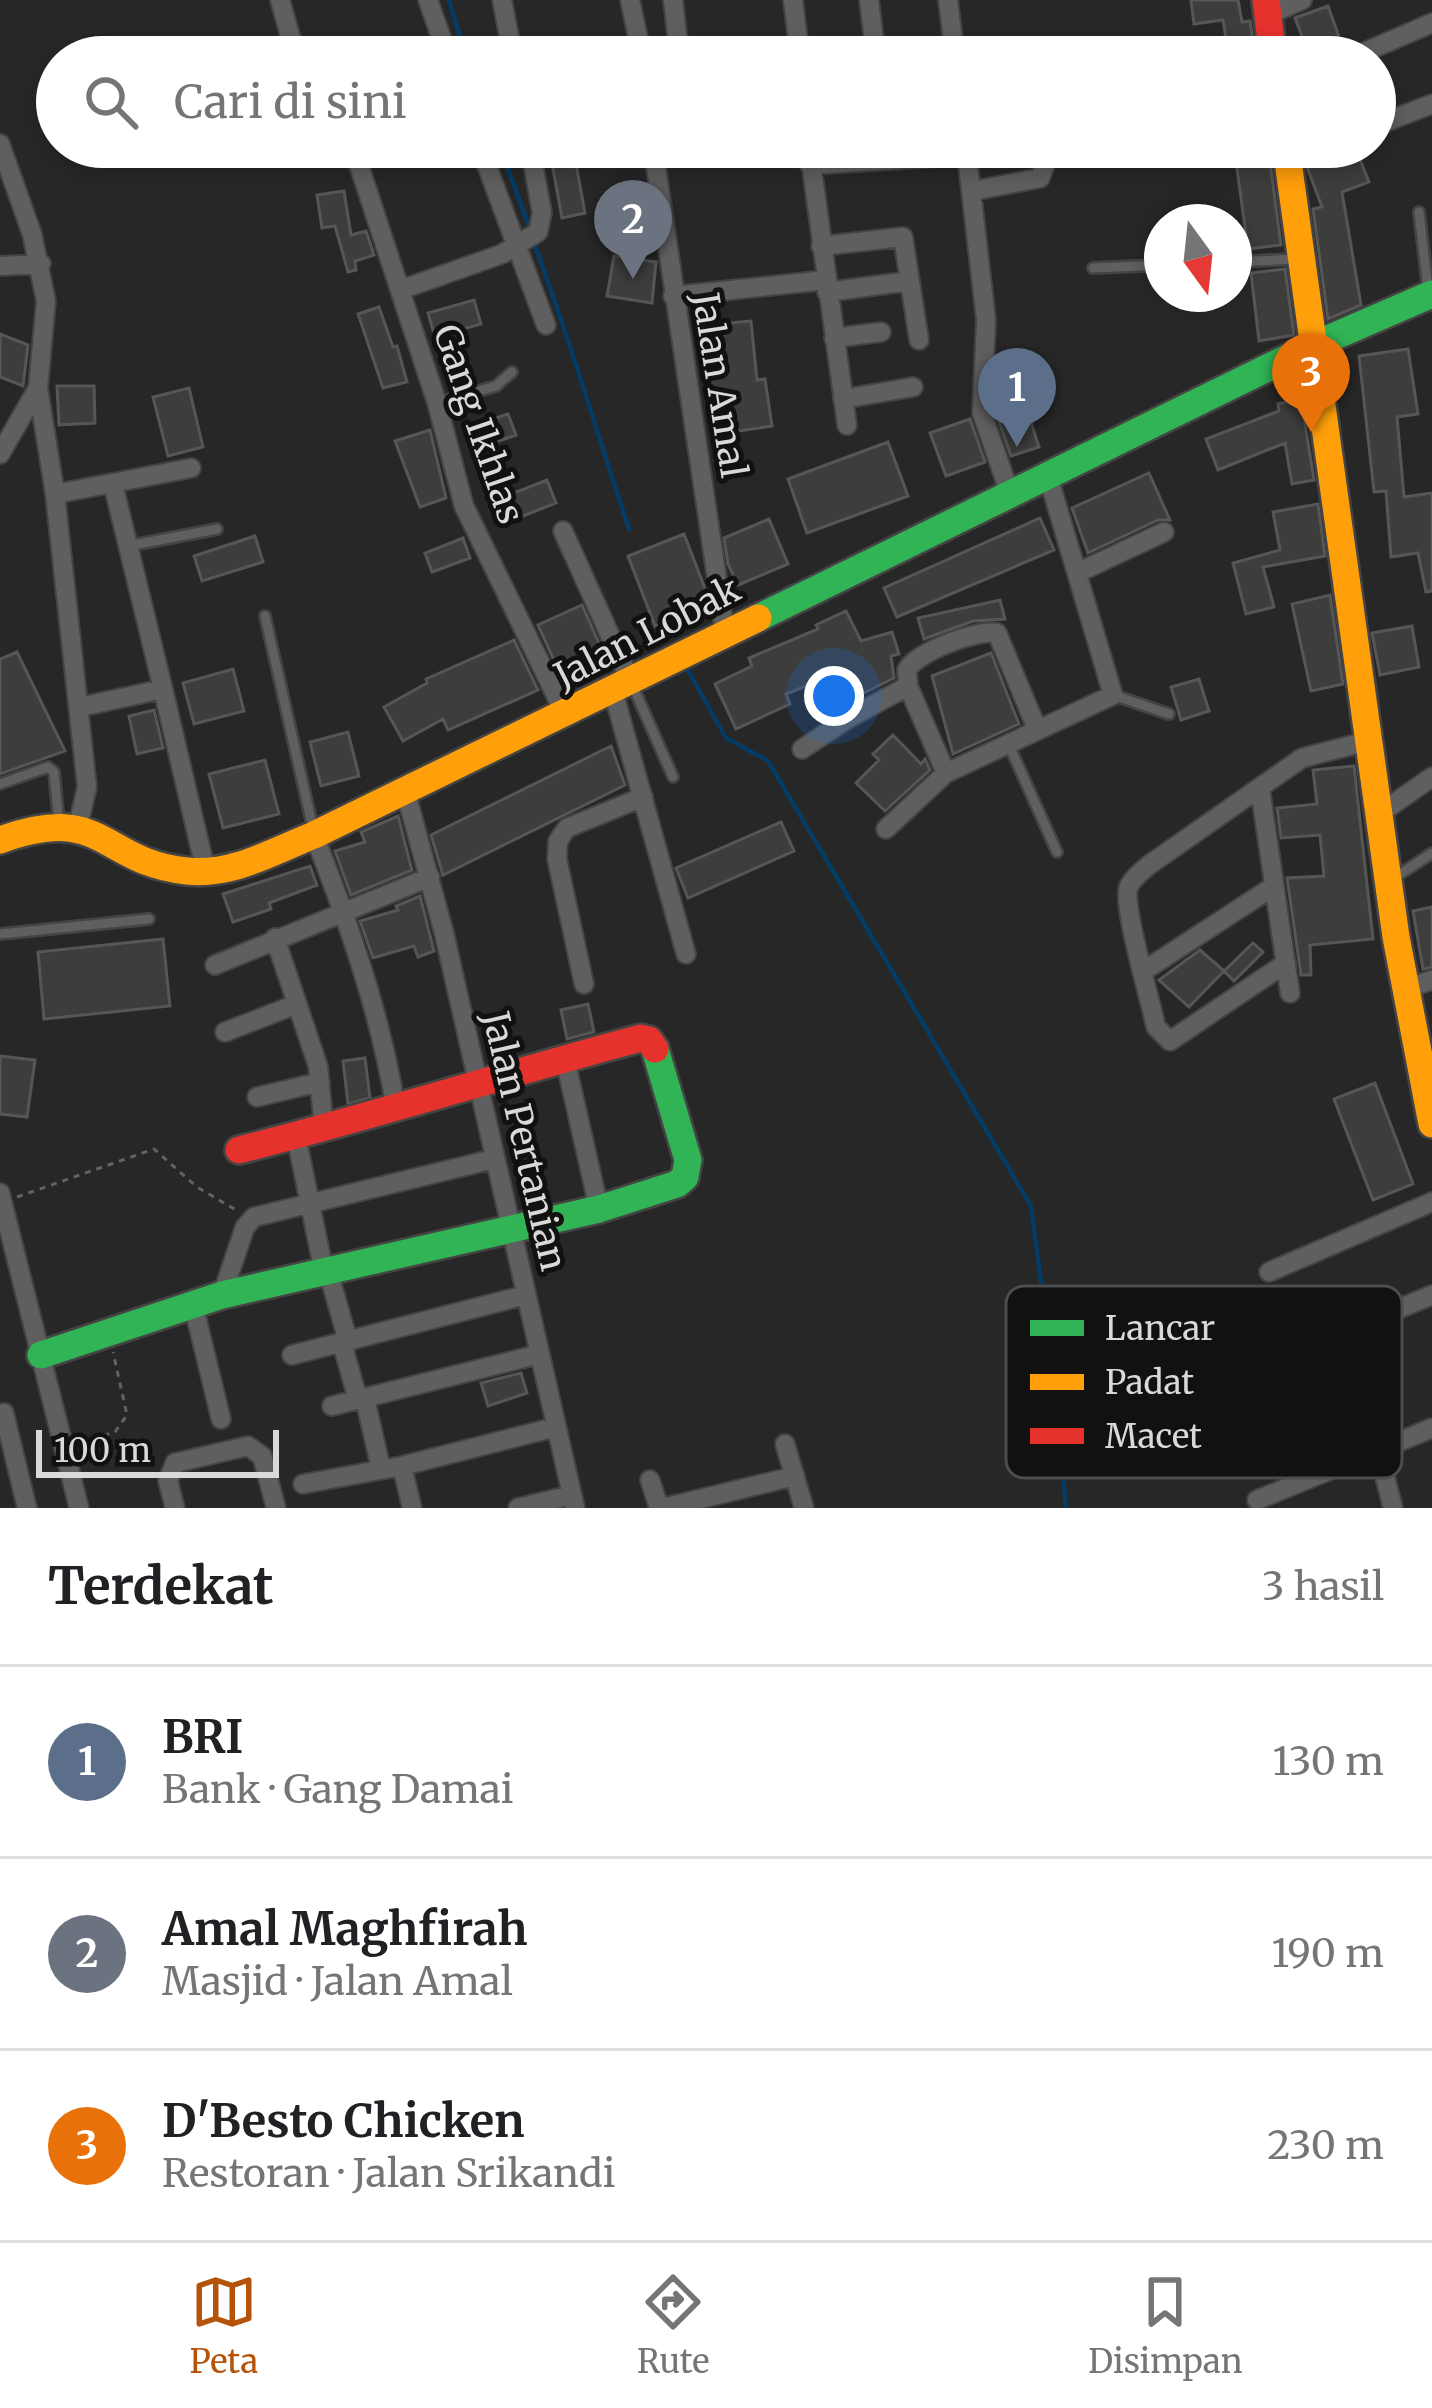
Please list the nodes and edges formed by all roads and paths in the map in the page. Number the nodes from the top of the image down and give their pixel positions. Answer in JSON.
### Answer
{"nodes":[{"id":1,"x":280,"y":0,"type":"edge"},
{"id":2,"x":428,"y":0,"type":"edge"},
{"id":3,"x":502,"y":0,"type":"edge"},
{"id":4,"x":630,"y":0,"type":"edge"},
{"id":5,"x":793,"y":0,"type":"edge"},
{"id":6,"x":869,"y":0,"type":"edge"},
{"id":7,"x":948,"y":0,"type":"edge"},
{"id":8,"x":1302,"y":0,"type":"edge"},
{"id":9,"x":679,"y":1,"type":"edge"},
{"id":10,"x":1267,"y":8,"type":"edge"},
{"id":11,"x":1432,"y":23,"type":"edge"},
{"id":12,"x":290,"y":36,"type":"edge"},
{"id":13,"x":441,"y":36,"type":"edge"},
{"id":14,"x":509,"y":36,"type":"edge"},
{"id":15,"x":638,"y":36,"type":"edge"},
{"id":16,"x":678,"y":36,"type":"edge"},
{"id":17,"x":797,"y":36,"type":"edge"},
{"id":18,"x":873,"y":36,"type":"edge"},
{"id":19,"x":952,"y":36,"type":"edge"},
{"id":20,"x":1396,"y":38,"type":"edge"},
{"id":21,"x":1432,"y":104,"type":"edge"},
{"id":22,"x":1396,"y":118,"type":"edge"},
{"id":23,"x":0,"y":144,"type":"edge"},
{"id":24,"x":360,"y":168,"type":"edge"},
{"id":25,"x":488,"y":168,"type":"edge"},
{"id":26,"x":534,"y":168,"type":"edge"},
{"id":27,"x":656,"y":168,"type":"edge"},
{"id":28,"x":811,"y":168,"type":"edge"},
{"id":29,"x":969,"y":168,"type":"edge"},
{"id":30,"x":1045,"y":168,"type":"edge"},
{"id":31,"x":1289,"y":168,"type":"edge"},
{"id":32,"x":972,"y":191,"type":"junction"},
{"id":33,"x":1419,"y":212,"type":"dead end"},
{"id":34,"x":821,"y":246,"type":"junction"},
{"id":35,"x":517,"y":247,"type":"junction"},
{"id":36,"x":1300,"y":258,"type":"junction"},
{"id":37,"x":1252,"y":261,"type":"edge"},
{"id":38,"x":41,"y":264,"type":"junction"},
{"id":39,"x":0,"y":266,"type":"edge"},
{"id":40,"x":1144,"y":266,"type":"edge"},
{"id":41,"x":1093,"y":268,"type":"dead end"},
{"id":42,"x":910,"y":281,"type":"junction"},
{"id":43,"x":826,"y":286,"type":"junction"},
{"id":44,"x":400,"y":290,"type":"junction"},
{"id":45,"x":1430,"y":295,"type":"edge"},
{"id":46,"x":673,"y":296,"type":"junction"},
{"id":47,"x":546,"y":325,"type":"dead end"},
{"id":48,"x":881,"y":332,"type":"dead end"},
{"id":49,"x":834,"y":338,"type":"junction"},
{"id":50,"x":919,"y":340,"type":"dead end"},
{"id":51,"x":1312,"y":346,"type":"junction"},
{"id":52,"x":512,"y":372,"type":"dead end"},
{"id":53,"x":913,"y":387,"type":"dead end"},
{"id":54,"x":38,"y":388,"type":"junction"},
{"id":55,"x":843,"y":399,"type":"junction"},
{"id":56,"x":437,"y":403,"type":"junction"},
{"id":57,"x":847,"y":425,"type":"dead end"},
{"id":58,"x":0,"y":454,"type":"edge"},
{"id":59,"x":191,"y":468,"type":"dead end"},
{"id":60,"x":1048,"y":476,"type":"junction"},
{"id":61,"x":113,"y":484,"type":"junction"},
{"id":62,"x":56,"y":494,"type":"junction"},
{"id":63,"x":1010,"y":494,"type":"junction"},
{"id":64,"x":217,"y":529,"type":"dead end"},
{"id":65,"x":563,"y":531,"type":"dead end"},
{"id":66,"x":1164,"y":532,"type":"dead end"},
{"id":67,"x":128,"y":546,"type":"junction"},
{"id":68,"x":1077,"y":573,"type":"junction"},
{"id":69,"x":265,"y":616,"type":"dead end"},
{"id":70,"x":725,"y":633,"type":"junction"},
{"id":71,"x":908,"y":686,"type":"junction"},
{"id":72,"x":622,"y":687,"type":"junction"},
{"id":73,"x":163,"y":689,"type":"junction"},
{"id":74,"x":1113,"y":694,"type":"junction"},
{"id":75,"x":80,"y":707,"type":"junction"},
{"id":76,"x":565,"y":714,"type":"junction"},
{"id":77,"x":1169,"y":714,"type":"dead end"},
{"id":78,"x":1037,"y":729,"type":"junction"},
{"id":79,"x":1368,"y":741,"type":"junction"},
{"id":80,"x":1008,"y":742,"type":"junction"},
{"id":81,"x":802,"y":749,"type":"dead end"},
{"id":82,"x":946,"y":773,"type":"junction"},
{"id":83,"x":673,"y":777,"type":"dead end"},
{"id":84,"x":1432,"y":777,"type":"edge"},
{"id":85,"x":0,"y":784,"type":"edge"},
{"id":86,"x":1260,"y":788,"type":"junction"},
{"id":87,"x":405,"y":790,"type":"junction"},
{"id":88,"x":643,"y":797,"type":"junction"},
{"id":89,"x":1379,"y":814,"type":"junction"},
{"id":90,"x":69,"y":825,"type":"junction"},
{"id":91,"x":886,"y":830,"type":"dead end"},
{"id":92,"x":314,"y":835,"type":"junction"},
{"id":93,"x":0,"y":840,"type":"edge"},
{"id":94,"x":1057,"y":851,"type":"dead end"},
{"id":95,"x":1432,"y":853,"type":"edge"},
{"id":96,"x":206,"y":872,"type":"junction"},
{"id":97,"x":430,"y":877,"type":"junction"},
{"id":98,"x":1389,"y":881,"type":"junction"},
{"id":99,"x":1274,"y":886,"type":"junction"},
{"id":100,"x":343,"y":910,"type":"junction"},
{"id":101,"x":149,"y":920,"type":"dead end"},
{"id":102,"x":0,"y":934,"type":"edge"},
{"id":103,"x":274,"y":938,"type":"junction"},
{"id":104,"x":686,"y":954,"type":"dead end"},
{"id":105,"x":1286,"y":963,"type":"junction"},
{"id":106,"x":215,"y":965,"type":"dead end"},
{"id":107,"x":1144,"y":970,"type":"junction"},
{"id":108,"x":584,"y":984,"type":"dead end"},
{"id":109,"x":1418,"y":984,"type":"edge"},
{"id":110,"x":1290,"y":993,"type":"dead end"},
{"id":111,"x":297,"y":1004,"type":"junction"},
{"id":112,"x":225,"y":1032,"type":"dead end"},
{"id":113,"x":565,"y":1059,"type":"junction"},
{"id":114,"x":478,"y":1081,"type":"junction"},
{"id":115,"x":320,"y":1082,"type":"junction"},
{"id":116,"x":257,"y":1097,"type":"dead end"},
{"id":117,"x":396,"y":1110,"type":"junction"},
{"id":118,"x":1432,"y":1124,"type":"edge"},
{"id":119,"x":324,"y":1129,"type":"junction"},
{"id":120,"x":296,"y":1136,"type":"junction"},
{"id":121,"x":239,"y":1150,"type":"dead end"},
{"id":122,"x":494,"y":1159,"type":"junction"},
{"id":123,"x":1,"y":1198,"type":"edge"},
{"id":124,"x":1432,"y":1202,"type":"edge"},
{"id":125,"x":309,"y":1204,"type":"junction"},
{"id":126,"x":599,"y":1209,"type":"junction"},
{"id":127,"x":254,"y":1217,"type":"junction"},
{"id":128,"x":510,"y":1228,"type":"junction"},
{"id":129,"x":326,"y":1271,"type":"junction"},
{"id":130,"x":1269,"y":1272,"type":"dead end"},
{"id":131,"x":526,"y":1294,"type":"junction"},
{"id":132,"x":1432,"y":1294,"type":"edge"},
{"id":133,"x":222,"y":1295,"type":"junction"},
{"id":134,"x":193,"y":1304,"type":"junction"},
{"id":135,"x":1402,"y":1306,"type":"edge"},
{"id":136,"x":108,"y":1333,"type":"junction"},
{"id":137,"x":345,"y":1342,"type":"junction"},
{"id":138,"x":539,"y":1354,"type":"junction"},
{"id":139,"x":40,"y":1355,"type":"junction"},
{"id":140,"x":292,"y":1355,"type":"dead end"},
{"id":141,"x":361,"y":1399,"type":"junction"},
{"id":142,"x":332,"y":1406,"type":"dead end"},
{"id":143,"x":4,"y":1413,"type":"dead end"},
{"id":144,"x":221,"y":1419,"type":"dead end"},
{"id":145,"x":556,"y":1427,"type":"junction"},
{"id":146,"x":1432,"y":1428,"type":"edge"},
{"id":147,"x":1402,"y":1440,"type":"edge"},
{"id":148,"x":785,"y":1444,"type":"dead end"},
{"id":149,"x":64,"y":1450,"type":"junction"},
{"id":150,"x":402,"y":1466,"type":"junction"},
{"id":151,"x":381,"y":1469,"type":"junction"},
{"id":152,"x":795,"y":1476,"type":"junction"},
{"id":153,"x":1310,"y":1478,"type":"edge"},
{"id":154,"x":1385,"y":1478,"type":"edge"},
{"id":155,"x":650,"y":1480,"type":"dead end"},
{"id":156,"x":303,"y":1484,"type":"dead end"},
{"id":157,"x":1257,"y":1500,"type":"dead end"},
{"id":158,"x":573,"y":1502,"type":"edge"},
{"id":159,"x":27,"y":1508,"type":"edge"},
{"id":160,"x":79,"y":1508,"type":"edge"},
{"id":161,"x":175,"y":1508,"type":"edge"},
{"id":162,"x":276,"y":1508,"type":"edge"},
{"id":163,"x":412,"y":1508,"type":"edge"},
{"id":164,"x":518,"y":1508,"type":"edge"},
{"id":165,"x":661,"y":1508,"type":"edge"},
{"id":166,"x":804,"y":1508,"type":"edge"},
{"id":167,"x":1393,"y":1508,"type":"edge"}],
"edges":[{"from":1,"to":12,"type":"street"},
{"from":2,"to":13,"type":"street"},
{"from":3,"to":14,"type":"street"},
{"from":4,"to":15,"type":"street"},
{"from":5,"to":17,"type":"street"},
{"from":6,"to":18,"type":"street"},
{"from":7,"to":19,"type":"street"},
{"from":8,"to":10,"type":"street"},
{"from":9,"to":16,"type":"street"},
{"from":11,"to":20,"type":"street"},
{"from":21,"to":22,"type":"street"},
{"from":23,"to":38,"type":"street"},
{"from":24,"to":44,"type":"street","name":"Gang Ikhlas"},
{"from":25,"to":35,"type":"street"},
{"from":26,"to":35,"type":"street"},
{"from":27,"to":46,"type":"street","name":"Jalan Amal"},
{"from":28,"to":34,"type":"street"},
{"from":29,"to":32,"type":"street"},
{"from":30,"to":32,"type":"street"},
{"from":31,"to":36,"type":"main road"},
{"from":32,"to":63,"type":"street"},
{"from":33,"to":45,"type":"lane"},
{"from":34,"to":42,"type":"street"},
{"from":34,"to":43,"type":"street"},
{"from":35,"to":44,"type":"street"},
{"from":35,"to":47,"type":"street"},
{"from":36,"to":37,"type":"lane"},
{"from":36,"to":51,"type":"main road"},
{"from":38,"to":39,"type":"street"},
{"from":38,"to":54,"type":"street"},
{"from":40,"to":41,"type":"lane"},
{"from":42,"to":43,"type":"street"},
{"from":42,"to":50,"type":"street"},
{"from":43,"to":46,"type":"street"},
{"from":43,"to":49,"type":"street"},
{"from":44,"to":56,"type":"street","name":"Gang Ikhlas"},
{"from":45,"to":51,"type":"main road","name":"Jalan Lobak"},
{"from":46,"to":70,"type":"street","name":"Jalan Amal"},
{"from":48,"to":49,"type":"street"},
{"from":49,"to":55,"type":"street"},
{"from":51,"to":60,"type":"main road","name":"Jalan Lobak"},
{"from":51,"to":79,"type":"main road"},
{"from":52,"to":56,"type":"lane"},
{"from":53,"to":55,"type":"street"},
{"from":54,"to":58,"type":"street"},
{"from":54,"to":62,"type":"street"},
{"from":55,"to":57,"type":"street"},
{"from":56,"to":76,"type":"street","name":"Gang Ikhlas"},
{"from":59,"to":61,"type":"street"},
{"from":60,"to":63,"type":"main road","name":"Jalan Lobak"},
{"from":60,"to":68,"type":"street"},
{"from":61,"to":62,"type":"street"},
{"from":61,"to":67,"type":"street"},
{"from":62,"to":75,"type":"street"},
{"from":63,"to":70,"type":"main road","name":"Jalan Lobak"},
{"from":64,"to":67,"type":"lane"},
{"from":65,"to":72,"type":"street"},
{"from":66,"to":68,"type":"street"},
{"from":67,"to":73,"type":"street"},
{"from":68,"to":74,"type":"street"},
{"from":69,"to":92,"type":"lane"},
{"from":70,"to":72,"type":"main road","name":"Jalan Lobak"},
{"from":71,"to":78,"type":"street"},
{"from":71,"to":81,"type":"street"},
{"from":71,"to":82,"type":"street"},
{"from":72,"to":76,"type":"main road","name":"Jalan Lobak"},
{"from":72,"to":83,"type":"lane"},
{"from":72,"to":88,"type":"street"},
{"from":73,"to":75,"type":"street"},
{"from":73,"to":96,"type":"street"},
{"from":74,"to":77,"type":"lane"},
{"from":74,"to":78,"type":"street"},
{"from":75,"to":90,"type":"street"},
{"from":76,"to":87,"type":"main road","name":"Jalan Lobak"},
{"from":78,"to":80,"type":"street"},
{"from":79,"to":86,"type":"street"},
{"from":79,"to":89,"type":"main road"},
{"from":80,"to":82,"type":"street"},
{"from":80,"to":94,"type":"lane"},
{"from":82,"to":91,"type":"street"},
{"from":84,"to":89,"type":"street"},
{"from":85,"to":90,"type":"lane"},
{"from":86,"to":99,"type":"street"},
{"from":86,"to":107,"type":"street"},
{"from":87,"to":92,"type":"main road","name":"Jalan Lobak"},
{"from":87,"to":97,"type":"street","name":"Jalan Pertanian"},
{"from":88,"to":104,"type":"street"},
{"from":88,"to":108,"type":"street"},
{"from":89,"to":98,"type":"main road"},
{"from":90,"to":93,"type":"main road"},
{"from":90,"to":96,"type":"main road","name":"Jalan Lobak"},
{"from":92,"to":96,"type":"main road","name":"Jalan Lobak"},
{"from":92,"to":100,"type":"street"},
{"from":95,"to":98,"type":"lane"},
{"from":97,"to":100,"type":"street"},
{"from":97,"to":114,"type":"street","name":"Jalan Pertanian"},
{"from":98,"to":109,"type":"main road"},
{"from":99,"to":105,"type":"street"},
{"from":99,"to":107,"type":"street"},
{"from":100,"to":103,"type":"street"},
{"from":100,"to":117,"type":"street"},
{"from":101,"to":102,"type":"lane"},
{"from":103,"to":106,"type":"street"},
{"from":103,"to":111,"type":"street"},
{"from":105,"to":107,"type":"street"},
{"from":105,"to":110,"type":"street"},
{"from":109,"to":118,"type":"main road"},
{"from":111,"to":112,"type":"street"},
{"from":111,"to":115,"type":"street"},
{"from":113,"to":114,"type":"main road"},
{"from":113,"to":126,"type":"street"},
{"from":113,"to":126,"type":"main road"},
{"from":114,"to":117,"type":"main road"},
{"from":114,"to":122,"type":"street","name":"Jalan Pertanian"},
{"from":115,"to":116,"type":"street"},
{"from":115,"to":119,"type":"street"},
{"from":117,"to":119,"type":"main road"},
{"from":119,"to":120,"type":"main road"},
{"from":120,"to":121,"type":"main road"},
{"from":120,"to":125,"type":"street"},
{"from":122,"to":125,"type":"street"},
{"from":122,"to":128,"type":"street","name":"Jalan Pertanian"},
{"from":123,"to":127,"type":"path"},
{"from":123,"to":139,"type":"street"},
{"from":124,"to":130,"type":"street"},
{"from":125,"to":127,"type":"street"},
{"from":125,"to":129,"type":"street"},
{"from":126,"to":128,"type":"main road"},
{"from":127,"to":133,"type":"street"},
{"from":128,"to":129,"type":"main road"},
{"from":128,"to":131,"type":"street","name":"Jalan Pertanian"},
{"from":129,"to":133,"type":"main road"},
{"from":129,"to":137,"type":"street"},
{"from":131,"to":137,"type":"street"},
{"from":131,"to":138,"type":"street","name":"Jalan Pertanian"},
{"from":132,"to":135,"type":"street"},
{"from":133,"to":134,"type":"main road"},
{"from":134,"to":136,"type":"main road"},
{"from":134,"to":144,"type":"street"},
{"from":136,"to":139,"type":"main road"},
{"from":136,"to":149,"type":"path"},
{"from":137,"to":140,"type":"street"},
{"from":137,"to":141,"type":"street"},
{"from":138,"to":141,"type":"street"},
{"from":138,"to":145,"type":"street","name":"Jalan Pertanian"},
{"from":139,"to":149,"type":"street"},
{"from":141,"to":142,"type":"street"},
{"from":141,"to":151,"type":"street"},
{"from":143,"to":159,"type":"street"},
{"from":145,"to":150,"type":"street"},
{"from":145,"to":158,"type":"street","name":"Jalan Pertanian"},
{"from":146,"to":147,"type":"street"},
{"from":148,"to":152,"type":"street"},
{"from":149,"to":160,"type":"street"},
{"from":150,"to":151,"type":"street"},
{"from":150,"to":163,"type":"street"},
{"from":151,"to":156,"type":"street"},
{"from":152,"to":165,"type":"street"},
{"from":152,"to":166,"type":"street"},
{"from":153,"to":157,"type":"street"},
{"from":154,"to":167,"type":"street"},
{"from":155,"to":165,"type":"street"},
{"from":158,"to":164,"type":"street"},
{"from":161,"to":162,"type":"street"}]}
